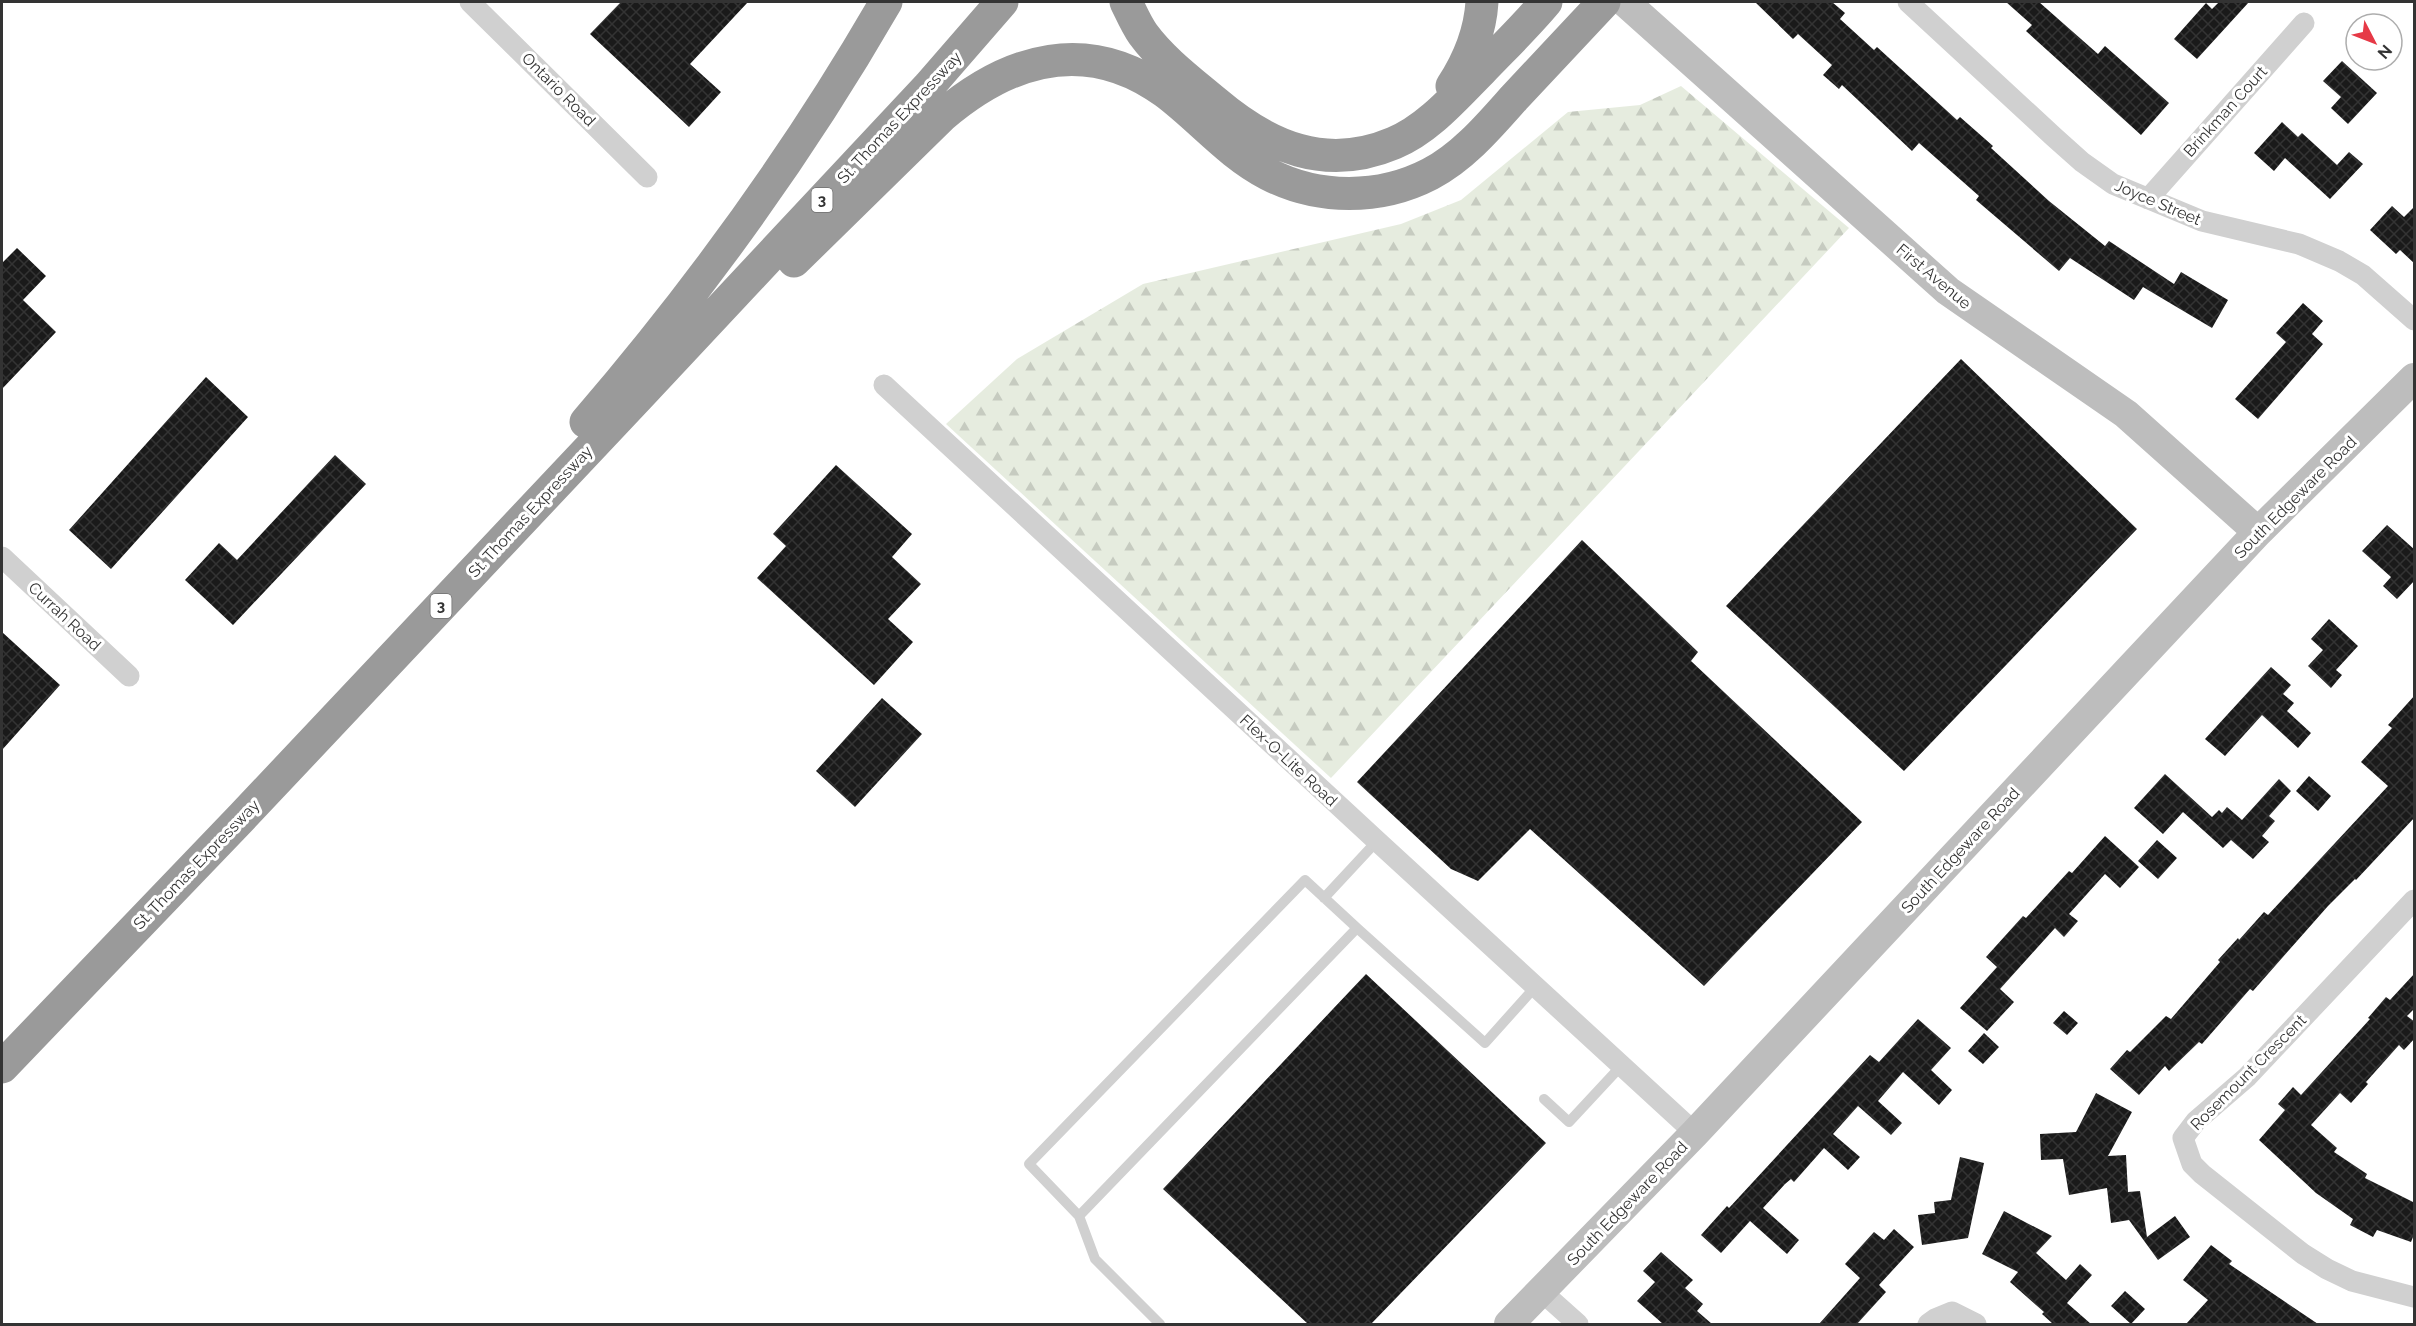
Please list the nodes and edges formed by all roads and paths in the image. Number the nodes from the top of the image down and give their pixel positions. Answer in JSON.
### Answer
{"nodes":[{"id":1,"x":886,"y":2,"type":"edge"},
{"id":2,"x":1002,"y":2,"type":"edge"},
{"id":3,"x":1126,"y":2,"type":"edge"},
{"id":4,"x":1482,"y":2,"type":"edge"},
{"id":5,"x":1546,"y":2,"type":"edge"},
{"id":6,"x":1604,"y":2,"type":"edge"},
{"id":7,"x":1625,"y":2,"type":"edge"},
{"id":8,"x":1909,"y":2,"type":"edge"},
{"id":9,"x":482,"y":5,"type":"edge"},
{"id":10,"x":2304,"y":23,"type":"dead end"},
{"id":11,"x":1412,"y":132,"type":"junction"},
{"id":12,"x":647,"y":177,"type":"dead end"},
{"id":13,"x":2148,"y":199,"type":"junction"},
{"id":14,"x":2415,"y":320,"type":"edge"},
{"id":15,"x":2415,"y":378,"type":"edge"},
{"id":16,"x":884,"y":385,"type":"dead end"},
{"id":17,"x":639,"y":396,"type":"junction"},
{"id":18,"x":2258,"y":532,"type":"junction"},
{"id":19,"x":2,"y":557,"type":"edge"},
{"id":20,"x":129,"y":676,"type":"dead end"},
{"id":21,"x":242,"y":817,"type":"junction"},
{"id":22,"x":1377,"y":841,"type":"junction"},
{"id":23,"x":1324,"y":898,"type":"junction"},
{"id":24,"x":2415,"y":900,"type":"edge"},
{"id":25,"x":1357,"y":928,"type":"junction"},
{"id":26,"x":1536,"y":986,"type":"junction"},
{"id":27,"x":1622,"y":1065,"type":"junction"},
{"id":28,"x":2,"y":1067,"type":"edge"},
{"id":29,"x":1544,"y":1099,"type":"dead end"},
{"id":30,"x":1695,"y":1133,"type":"junction"},
{"id":31,"x":1079,"y":1216,"type":"junction"},
{"id":32,"x":1541,"y":1291,"type":"junction"},
{"id":33,"x":2415,"y":1297,"type":"edge"},
{"id":34,"x":1160,"y":1324,"type":"edge"},
{"id":35,"x":1509,"y":1324,"type":"edge"},
{"id":36,"x":1578,"y":1324,"type":"edge"},
{"id":37,"x":1929,"y":1324,"type":"edge"},
{"id":38,"x":1976,"y":1324,"type":"edge"}],
"edges":[{"from":1,"to":21,"type":"highway"},
{"from":2,"to":17,"type":"highway","name":"St. Thomas Expressway","number":"3"},
{"from":3,"to":11,"type":"highway"},
{"from":4,"to":11,"type":"highway"},
{"from":5,"to":11,"type":"highway"},
{"from":6,"to":17,"type":"highway"},
{"from":7,"to":18,"type":"main road","name":"First Avenue"},
{"from":8,"to":13,"type":"street","name":"Joyce Street"},
{"from":9,"to":12,"type":"street","name":"Ontario Road"},
{"from":10,"to":13,"type":"street","name":"Brinkman Court"},
{"from":13,"to":14,"type":"street","name":"Joyce Street"},
{"from":15,"to":18,"type":"main road","name":"South Edgeware Road"},
{"from":16,"to":22,"type":"street","name":"Flex-O-Lite Road"},
{"from":17,"to":21,"type":"highway","name":"St. Thomas Expressway","number":"3"},
{"from":18,"to":30,"type":"main road","name":"South Edgeware Road"},
{"from":19,"to":20,"type":"street","name":"Currah Road"},
{"from":21,"to":28,"type":"highway","name":"St. Thomas Expressway","number":"3"},
{"from":22,"to":23,"type":"lane"},
{"from":22,"to":26,"type":"street","name":"Flex-O-Lite Road"},
{"from":23,"to":25,"type":"lane"},
{"from":23,"to":31,"type":"lane"},
{"from":24,"to":33,"type":"street","name":"Rosemount Crescent"},
{"from":25,"to":26,"type":"lane"},
{"from":25,"to":31,"type":"lane"},
{"from":26,"to":27,"type":"street","name":"Flex-O-Lite Road"},
{"from":27,"to":29,"type":"lane"},
{"from":27,"to":30,"type":"street","name":"Flex-O-Lite Road"},
{"from":30,"to":32,"type":"main road","name":"South Edgeware Road"},
{"from":31,"to":34,"type":"lane"},
{"from":32,"to":35,"type":"main road","name":"South Edgeware Road"},
{"from":32,"to":36,"type":"street"},
{"from":37,"to":38,"type":"street"}]}
